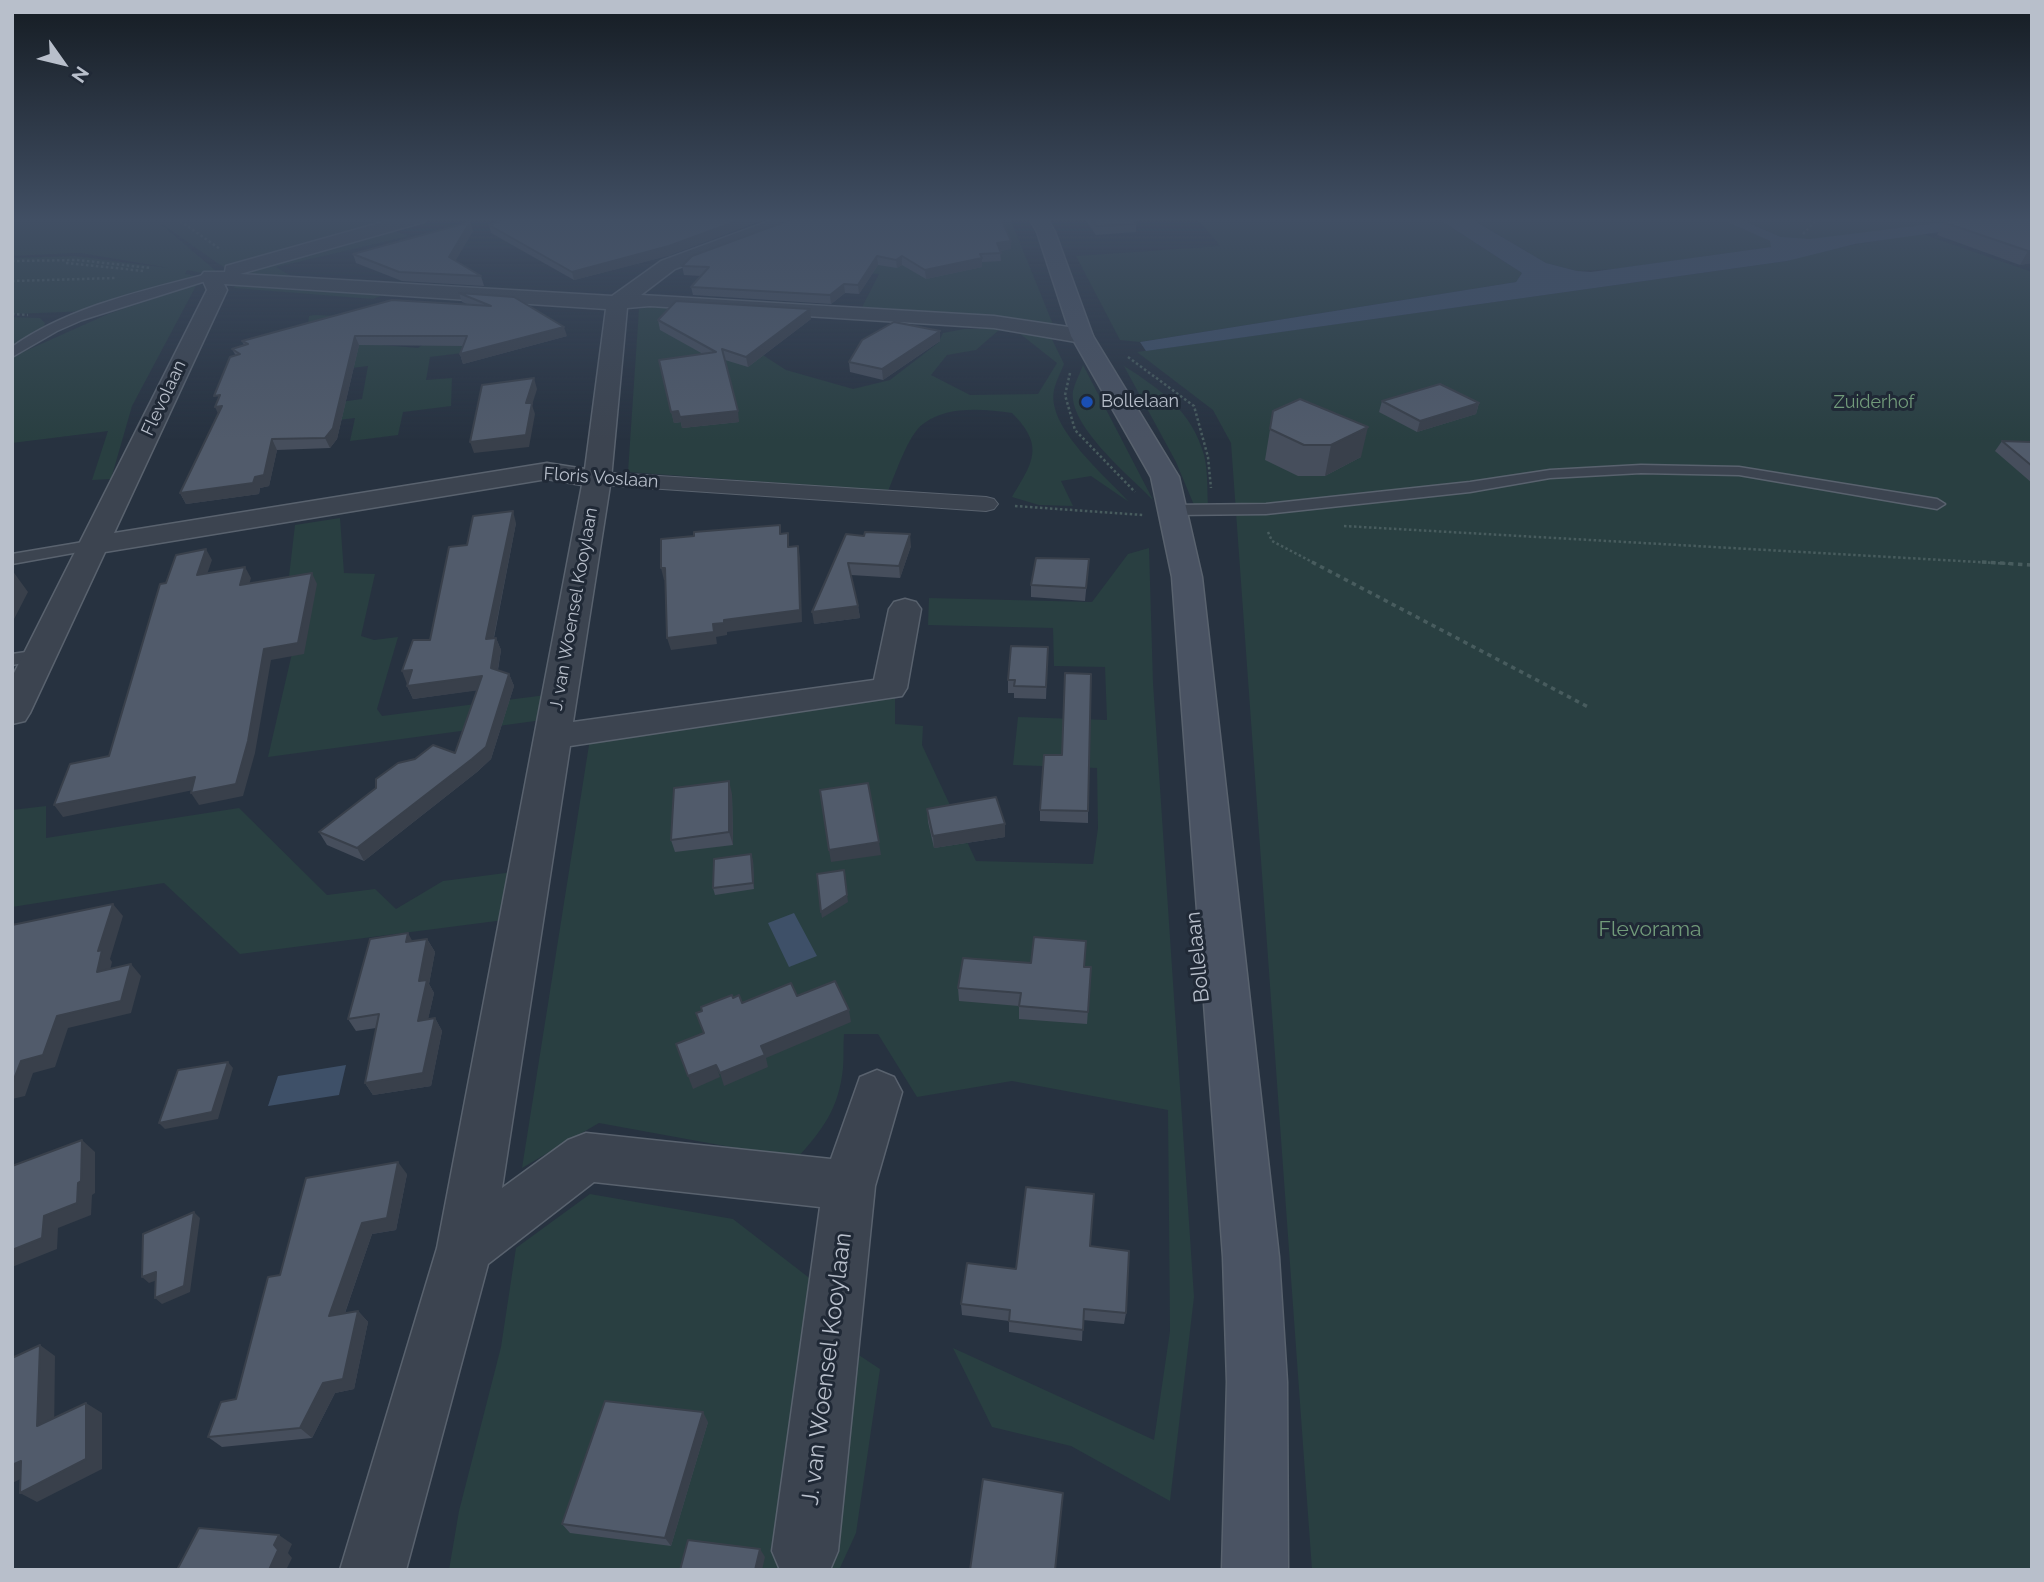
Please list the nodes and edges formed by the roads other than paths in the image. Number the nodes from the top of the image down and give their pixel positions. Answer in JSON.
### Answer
{"nodes":[{"id":1,"x":149,"y":292,"type":"edge"},
{"id":2,"x":216,"y":292,"type":"edge"},
{"id":3,"x":429,"y":292,"type":"edge"},
{"id":4,"x":632,"y":292,"type":"edge"},
{"id":5,"x":1063,"y":292,"type":"edge"},
{"id":6,"x":617,"y":303,"type":"junction"},
{"id":7,"x":1075,"y":335,"type":"junction"},
{"id":8,"x":12,"y":354,"type":"edge"},
{"id":9,"x":597,"y":479,"type":"junction"},
{"id":10,"x":986,"y":504,"type":"road end"},
{"id":11,"x":1937,"y":504,"type":"dead end"},
{"id":12,"x":1156,"y":509,"type":"junction"},
{"id":13,"x":95,"y":545,"type":"junction"},
{"id":14,"x":12,"y":559,"type":"edge"},
{"id":15,"x":905,"y":609,"type":"dead end"},
{"id":16,"x":40,"y":655,"type":"junction"},
{"id":17,"x":12,"y":660,"type":"edge"},
{"id":18,"x":12,"y":713,"type":"edge"},
{"id":19,"x":552,"y":737,"type":"junction"},
{"id":20,"x":877,"y":1092,"type":"dead end"},
{"id":21,"x":849,"y":1186,"type":"junction"},
{"id":22,"x":465,"y":1248,"type":"junction"},
{"id":23,"x":805,"y":1551,"type":"dead end"},
{"id":24,"x":373,"y":1570,"type":"edge"},
{"id":25,"x":1255,"y":1570,"type":"edge"}],
"edges":[{"from":1,"to":8,"type":"lane"},
{"from":2,"to":13,"type":"street","name":"Flevolaan"},
{"from":3,"to":6,"type":"street"},
{"from":4,"to":6,"type":"street"},
{"from":5,"to":7,"type":"main road","name":"Bollelaan"},
{"from":6,"to":7,"type":"street"},
{"from":6,"to":9,"type":"street","name":"J. van Woensel Kooylaan"},
{"from":7,"to":12,"type":"main road","name":"Bollelaan"},
{"from":9,"to":10,"type":"street","name":"Floris Voslaan"},
{"from":9,"to":13,"type":"street","name":"Floris Voslaan"},
{"from":9,"to":19,"type":"street","name":"J. van Woensel Kooylaan"},
{"from":11,"to":12,"type":"lane"},
{"from":12,"to":25,"type":"main road","name":"Bollelaan"},
{"from":13,"to":14,"type":"lane"},
{"from":13,"to":16,"type":"street","name":"Flevolaan"},
{"from":15,"to":19,"type":"street","name":"J. van Woensel Kooylaan"},
{"from":16,"to":17,"type":"lane"},
{"from":16,"to":18,"type":"street","name":"Flevolaan"},
{"from":19,"to":22,"type":"street","name":"J. van Woensel Kooylaan"},
{"from":20,"to":21,"type":"street","name":"J. van Woensel Kooylaan"},
{"from":21,"to":22,"type":"street"},
{"from":21,"to":23,"type":"street","name":"J. van Woensel Kooylaan"},
{"from":22,"to":24,"type":"street","name":"J. van Woensel Kooylaan"}]}
